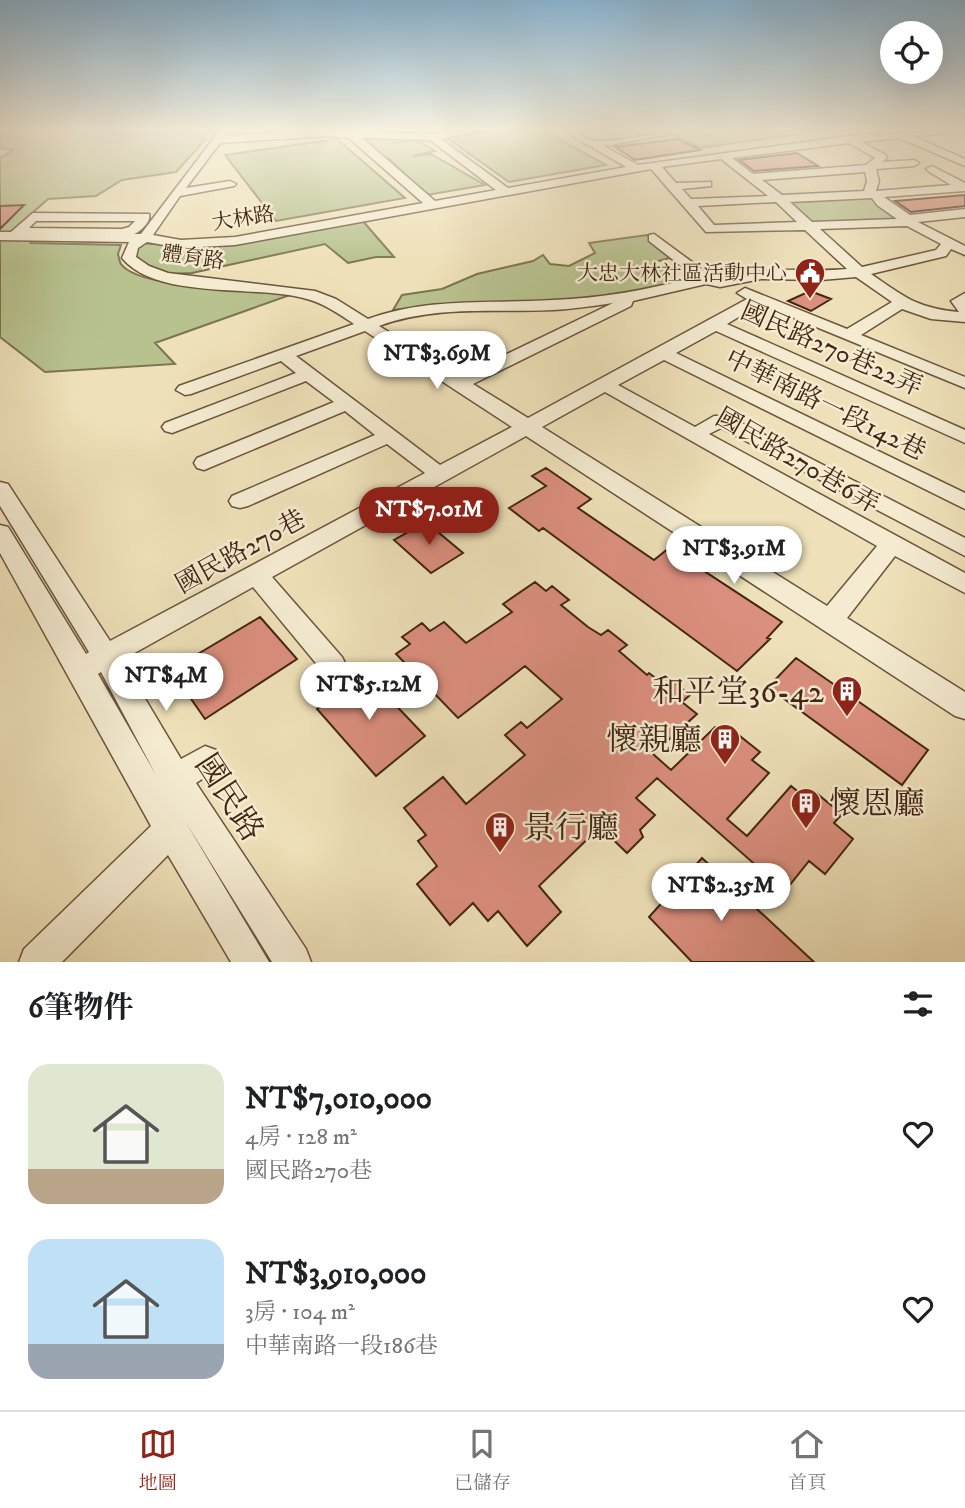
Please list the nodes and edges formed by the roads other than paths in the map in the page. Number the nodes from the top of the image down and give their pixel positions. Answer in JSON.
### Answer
{"nodes":[{"id":1,"x":190,"y":175,"type":"edge"},
{"id":2,"x":397,"y":175,"type":"edge"},
{"id":3,"x":483,"y":175,"type":"edge"},
{"id":4,"x":593,"y":175,"type":"edge"},
{"id":5,"x":664,"y":175,"type":"edge"},
{"id":6,"x":750,"y":175,"type":"edge"},
{"id":7,"x":777,"y":175,"type":"edge"},
{"id":8,"x":873,"y":175,"type":"edge"},
{"id":9,"x":944,"y":176,"type":"joint"},
{"id":10,"x":753,"y":177,"type":"junction"},
{"id":11,"x":920,"y":177,"type":"dead end"},
{"id":12,"x":230,"y":184,"type":"dead end"},
{"id":13,"x":676,"y":186,"type":"junction"},
{"id":14,"x":764,"y":186,"type":"junction"},
{"id":15,"x":877,"y":187,"type":"junction"},
{"id":16,"x":965,"y":187,"type":"edge"},
{"id":17,"x":505,"y":191,"type":"junction"},
{"id":18,"x":176,"y":193,"type":"junction"},
{"id":19,"x":781,"y":200,"type":"junction"},
{"id":20,"x":691,"y":203,"type":"junction"},
{"id":21,"x":430,"y":204,"type":"junction"},
{"id":22,"x":965,"y":213,"type":"edge"},
{"id":23,"x":908,"y":220,"type":"junction"},
{"id":24,"x":811,"y":227,"type":"junction"},
{"id":25,"x":10,"y":235,"type":"edge"},
{"id":26,"x":965,"y":235,"type":"edge"},
{"id":27,"x":654,"y":237,"type":"dead end"},
{"id":28,"x":145,"y":238,"type":"junction"},
{"id":29,"x":946,"y":240,"type":"junction"},
{"id":30,"x":965,"y":251,"type":"edge"},
{"id":31,"x":859,"y":272,"type":"junction"},
{"id":32,"x":713,"y":281,"type":"junction"},
{"id":33,"x":641,"y":296,"type":"junction"},
{"id":34,"x":965,"y":298,"type":"edge"},
{"id":35,"x":758,"y":299,"type":"junction"},
{"id":36,"x":903,"y":302,"type":"junction"},
{"id":37,"x":965,"y":309,"type":"edge"},
{"id":38,"x":965,"y":317,"type":"edge"},
{"id":39,"x":368,"y":325,"type":"junction"},
{"id":40,"x":715,"y":325,"type":"junction"},
{"id":41,"x":849,"y":335,"type":"junction"},
{"id":42,"x":663,"y":353,"type":"junction"},
{"id":43,"x":284,"y":355,"type":"junction"},
{"id":44,"x":308,"y":374,"type":"junction"},
{"id":45,"x":461,"y":383,"type":"junction"},
{"id":46,"x":965,"y":383,"type":"edge"},
{"id":47,"x":603,"y":384,"type":"junction"},
{"id":48,"x":185,"y":390,"type":"dead end"},
{"id":49,"x":346,"y":404,"type":"junction"},
{"id":50,"x":172,"y":426,"type":"dead end"},
{"id":51,"x":527,"y":426,"type":"junction"},
{"id":52,"x":696,"y":434,"type":"junction"},
{"id":53,"x":390,"y":436,"type":"junction"},
{"id":54,"x":965,"y":437,"type":"edge"},
{"id":55,"x":204,"y":463,"type":"dead end"},
{"id":56,"x":439,"y":474,"type":"junction"},
{"id":57,"x":0,"y":489,"type":"edge"},
{"id":58,"x":240,"y":501,"type":"dead end"},
{"id":59,"x":965,"y":502,"type":"edge"},
{"id":60,"x":0,"y":533,"type":"edge"},
{"id":61,"x":890,"y":545,"type":"junction"},
{"id":62,"x":965,"y":548,"type":"edge"},
{"id":63,"x":256,"y":574,"type":"junction"},
{"id":64,"x":965,"y":584,"type":"edge"},
{"id":65,"x":48,"y":591,"type":"junction"},
{"id":66,"x":830,"y":621,"type":"junction"},
{"id":67,"x":92,"y":663,"type":"junction"},
{"id":68,"x":333,"y":666,"type":"dead end"},
{"id":69,"x":964,"y":705,"type":"edge"},
{"id":70,"x":205,"y":760,"type":"dead end"},
{"id":71,"x":177,"y":778,"type":"junction"},
{"id":72,"x":151,"y":796,"type":"junction"},
{"id":73,"x":172,"y":828,"type":"junction"},
{"id":74,"x":37,"y":962,"type":"edge"},
{"id":75,"x":251,"y":962,"type":"edge"},
{"id":76,"x":293,"y":962,"type":"edge"}],
"edges":[{"from":1,"to":18,"type":"street","name":"體育路"},
{"from":2,"to":21,"type":"street"},
{"from":3,"to":17,"type":"street"},
{"from":4,"to":17,"type":"street","name":"大林路"},
{"from":5,"to":13,"type":"street"},
{"from":6,"to":10,"type":"street"},
{"from":7,"to":10,"type":"street"},
{"from":8,"to":15,"type":"street"},
{"from":9,"to":11,"type":"street"},
{"from":9,"to":16,"type":"street"},
{"from":10,"to":14,"type":"street"},
{"from":12,"to":18,"type":"street"},
{"from":13,"to":14,"type":"street"},
{"from":13,"to":20,"type":"street"},
{"from":14,"to":19,"type":"street"},
{"from":15,"to":16,"type":"street"},
{"from":15,"to":19,"type":"street"},
{"from":15,"to":23,"type":"street"},
{"from":17,"to":21,"type":"street","name":"大林路"},
{"from":18,"to":28,"type":"street","name":"體育路"},
{"from":19,"to":20,"type":"street"},
{"from":19,"to":24,"type":"street"},
{"from":20,"to":24,"type":"street"},
{"from":21,"to":28,"type":"street","name":"大林路"},
{"from":22,"to":23,"type":"street"},
{"from":23,"to":24,"type":"street"},
{"from":23,"to":29,"type":"street"},
{"from":24,"to":31,"type":"street"},
{"from":25,"to":25,"type":"street"},
{"from":25,"to":28,"type":"street","name":"大林路"},
{"from":26,"to":29,"type":"street"},
{"from":27,"to":32,"type":"street"},
{"from":28,"to":39,"type":"street","name":"體育路"},
{"from":29,"to":30,"type":"street"},
{"from":29,"to":31,"type":"street"},
{"from":31,"to":32,"type":"street"},
{"from":31,"to":36,"type":"street"},
{"from":32,"to":33,"type":"street"},
{"from":32,"to":35,"type":"street"},
{"from":33,"to":39,"type":"street"},
{"from":33,"to":45,"type":"street"},
{"from":34,"to":37,"type":"street"},
{"from":35,"to":40,"type":"street","name":"國民路270巷"},
{"from":35,"to":41,"type":"street"},
{"from":36,"to":38,"type":"street"},
{"from":36,"to":41,"type":"street"},
{"from":39,"to":43,"type":"street"},
{"from":39,"to":45,"type":"street"},
{"from":40,"to":42,"type":"street","name":"國民路270巷"},
{"from":40,"to":54,"type":"street","name":"國民路270巷22弄"},
{"from":41,"to":46,"type":"street"},
{"from":42,"to":47,"type":"street","name":"國民路270巷"},
{"from":42,"to":59,"type":"street","name":"中華南路一段142巷"},
{"from":43,"to":44,"type":"street"},
{"from":43,"to":48,"type":"street"},
{"from":44,"to":49,"type":"street"},
{"from":44,"to":50,"type":"street"},
{"from":45,"to":51,"type":"street"},
{"from":47,"to":51,"type":"street","name":"國民路270巷"},
{"from":47,"to":52,"type":"street","name":"國民路270巷6弄"},
{"from":49,"to":53,"type":"street"},
{"from":49,"to":55,"type":"street"},
{"from":51,"to":56,"type":"street","name":"國民路270巷"},
{"from":51,"to":66,"type":"street"},
{"from":52,"to":61,"type":"street","name":"國民路270巷6弄"},
{"from":52,"to":62,"type":"street"},
{"from":53,"to":56,"type":"street"},
{"from":53,"to":58,"type":"street"},
{"from":56,"to":63,"type":"street","name":"國民路270巷"},
{"from":57,"to":65,"type":"street","name":"國民路"},
{"from":60,"to":65,"type":"street","name":"國民路"},
{"from":61,"to":64,"type":"street","name":"國民路270巷6弄"},
{"from":61,"to":66,"type":"street"},
{"from":63,"to":67,"type":"street","name":"國民路270巷"},
{"from":63,"to":68,"type":"street"},
{"from":65,"to":67,"type":"street","name":"國民路"},
{"from":66,"to":69,"type":"street"},
{"from":67,"to":71,"type":"street","name":"國民路"},
{"from":67,"to":72,"type":"street","name":"國民路"},
{"from":70,"to":71,"type":"street"},
{"from":71,"to":72,"type":"street"},
{"from":71,"to":76,"type":"street","name":"國民路"},
{"from":72,"to":73,"type":"street","name":"國民路"},
{"from":73,"to":74,"type":"street"},
{"from":73,"to":75,"type":"street","name":"國民路"}]}
